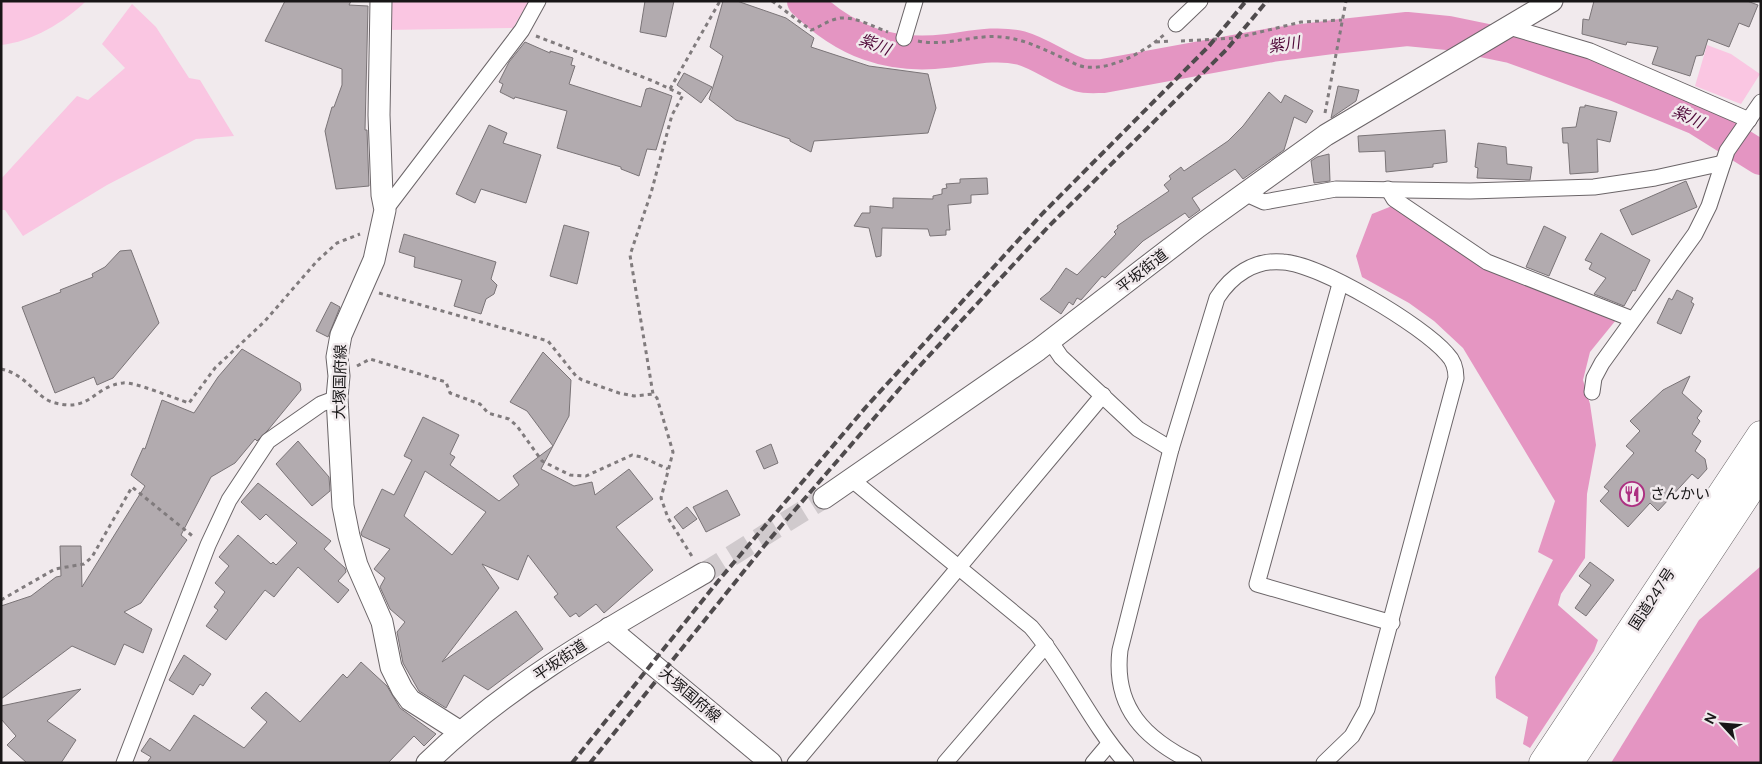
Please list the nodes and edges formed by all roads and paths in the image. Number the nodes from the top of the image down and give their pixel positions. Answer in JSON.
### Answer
{"nodes":[{"id":1,"x":382,"y":1,"type":"edge"},
{"id":2,"x":538,"y":1,"type":"edge"},
{"id":3,"x":720,"y":1,"type":"edge"},
{"id":4,"x":772,"y":1,"type":"edge"},
{"id":5,"x":915,"y":1,"type":"edge"},
{"id":6,"x":1200,"y":1,"type":"edge"},
{"id":7,"x":1346,"y":1,"type":"edge"},
{"id":8,"x":1552,"y":1,"type":"edge"},
{"id":9,"x":1342,"y":20,"type":"junction"},
{"id":10,"x":1176,"y":24,"type":"joint"},
{"id":11,"x":522,"y":30,"type":"junction"},
{"id":12,"x":1501,"y":30,"type":"junction"},
{"id":13,"x":904,"y":38,"type":"junction"},
{"id":14,"x":1155,"y":42,"type":"junction"},
{"id":15,"x":670,"y":90,"type":"junction"},
{"id":16,"x":1761,"y":102,"type":"edge"},
{"id":17,"x":1744,"y":126,"type":"junction"},
{"id":18,"x":1326,"y":135,"type":"junction"},
{"id":19,"x":1725,"y":157,"type":"junction"},
{"id":20,"x":1388,"y":189,"type":"junction"},
{"id":21,"x":1244,"y":193,"type":"junction"},
{"id":22,"x":385,"y":210,"type":"junction"},
{"id":23,"x":380,"y":233,"type":"junction"},
{"id":24,"x":1340,"y":284,"type":"junction"},
{"id":25,"x":365,"y":285,"type":"junction"},
{"id":26,"x":1632,"y":319,"type":"junction"},
{"id":27,"x":1050,"y":341,"type":"junction"},
{"id":28,"x":1,"y":369,"type":"edge"},
{"id":29,"x":339,"y":376,"type":"junction"},
{"id":30,"x":1592,"y":392,"type":"dead end"},
{"id":31,"x":653,"y":394,"type":"junction"},
{"id":32,"x":1102,"y":395,"type":"junction"},
{"id":33,"x":337,"y":398,"type":"junction"},
{"id":34,"x":1761,"y":435,"type":"edge"},
{"id":35,"x":1171,"y":449,"type":"junction"},
{"id":36,"x":668,"y":469,"type":"junction"},
{"id":37,"x":1761,"y":473,"type":"edge"},
{"id":38,"x":851,"y":479,"type":"junction"},
{"id":39,"x":824,"y":498,"type":"tunnel mouth"},
{"id":40,"x":208,"y":545,"type":"junction"},
{"id":41,"x":959,"y":568,"type":"junction"},
{"id":42,"x":704,"y":573,"type":"joint"},
{"id":43,"x":1,"y":600,"type":"edge"},
{"id":44,"x":1392,"y":623,"type":"junction"},
{"id":45,"x":609,"y":628,"type":"junction"},
{"id":46,"x":1046,"y":645,"type":"junction"},
{"id":47,"x":459,"y":732,"type":"junction"},
{"id":48,"x":1109,"y":744,"type":"junction"},
{"id":49,"x":124,"y":763,"type":"edge"},
{"id":50,"x":427,"y":763,"type":"edge"},
{"id":51,"x":771,"y":763,"type":"edge"},
{"id":52,"x":795,"y":763,"type":"edge"},
{"id":53,"x":945,"y":763,"type":"edge"},
{"id":54,"x":1093,"y":763,"type":"edge"},
{"id":55,"x":1126,"y":763,"type":"edge"},
{"id":56,"x":1194,"y":763,"type":"edge"},
{"id":57,"x":1324,"y":763,"type":"edge"},
{"id":58,"x":1543,"y":763,"type":"edge"},
{"id":59,"x":1569,"y":763,"type":"edge"}],
"edges":[{"from":1,"to":22,"type":"main road","name":"大塚国府線"},
{"from":2,"to":11,"type":"street"},
{"from":3,"to":15,"type":"path"},
{"from":4,"to":13,"type":"path"},
{"from":5,"to":13,"type":"street"},
{"from":6,"to":10,"type":"street"},
{"from":7,"to":9,"type":"path"},
{"from":8,"to":12,"type":"main road"},
{"from":9,"to":14,"type":"path"},
{"from":9,"to":18,"type":"path"},
{"from":10,"to":14,"type":"path"},
{"from":11,"to":15,"type":"path"},
{"from":11,"to":22,"type":"street"},
{"from":12,"to":17,"type":"street"},
{"from":12,"to":18,"type":"main road","name":"平坂街道"},
{"from":13,"to":14,"type":"path"},
{"from":15,"to":31,"type":"path"},
{"from":16,"to":17,"type":"street"},
{"from":17,"to":19,"type":"street"},
{"from":18,"to":21,"type":"main road","name":"平坂街道"},
{"from":19,"to":20,"type":"street"},
{"from":19,"to":26,"type":"street"},
{"from":20,"to":21,"type":"street"},
{"from":20,"to":26,"type":"street"},
{"from":21,"to":27,"type":"main road","name":"平坂街道"},
{"from":22,"to":23,"type":"main road","name":"大塚国府線"},
{"from":23,"to":25,"type":"main road","name":"大塚国府線"},
{"from":23,"to":28,"type":"path"},
{"from":24,"to":35,"type":"street"},
{"from":24,"to":44,"type":"street"},
{"from":24,"to":44,"type":"street"},
{"from":25,"to":29,"type":"main road","name":"大塚国府線"},
{"from":25,"to":31,"type":"path"},
{"from":26,"to":30,"type":"street"},
{"from":27,"to":32,"type":"street"},
{"from":27,"to":38,"type":"main road","name":"平坂街道"},
{"from":29,"to":33,"type":"main road","name":"大塚国府線"},
{"from":29,"to":36,"type":"path"},
{"from":31,"to":36,"type":"path"},
{"from":32,"to":35,"type":"street"},
{"from":32,"to":41,"type":"street"},
{"from":33,"to":40,"type":"street"},
{"from":33,"to":47,"type":"main road","name":"大塚国府線"},
{"from":34,"to":58,"type":"highway","name":"国道247号"},
{"from":35,"to":56,"type":"street"},
{"from":36,"to":42,"type":"path"},
{"from":37,"to":59,"type":"highway","name":"国道247号"},
{"from":38,"to":39,"type":"main road","name":"平坂街道"},
{"from":38,"to":41,"type":"street"},
{"from":40,"to":43,"type":"path"},
{"from":40,"to":49,"type":"street"},
{"from":41,"to":46,"type":"street"},
{"from":41,"to":52,"type":"street"},
{"from":42,"to":45,"type":"main road","name":"平坂街道"},
{"from":44,"to":57,"type":"street"},
{"from":45,"to":47,"type":"main road","name":"平坂街道"},
{"from":45,"to":51,"type":"main road","name":"大塚国府線"},
{"from":46,"to":48,"type":"street"},
{"from":46,"to":53,"type":"street"},
{"from":47,"to":50,"type":"main road","name":"平坂街道"},
{"from":48,"to":54,"type":"street"},
{"from":48,"to":55,"type":"street"}]}
